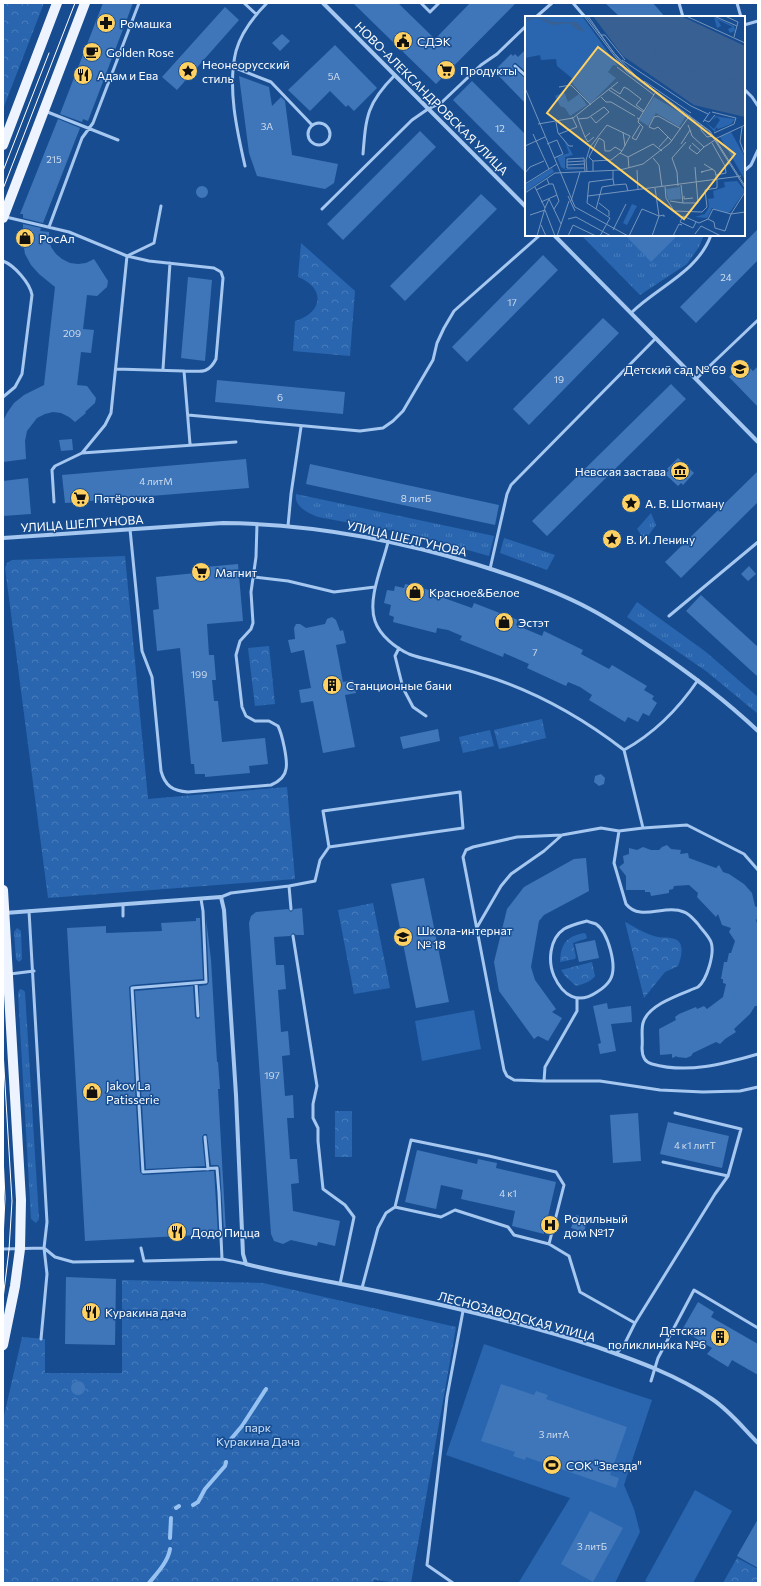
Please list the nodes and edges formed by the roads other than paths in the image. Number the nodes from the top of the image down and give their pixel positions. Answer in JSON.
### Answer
{"nodes":[{"id":1,"x":58,"y":3,"type":"edge"},
{"id":2,"x":85,"y":3,"type":"edge"},
{"id":3,"x":139,"y":3,"type":"edge"},
{"id":4,"x":244,"y":3,"type":"edge"},
{"id":5,"x":267,"y":3,"type":"edge"},
{"id":6,"x":323,"y":3,"type":"edge"},
{"id":7,"x":421,"y":3,"type":"edge"},
{"id":8,"x":439,"y":3,"type":"edge"},
{"id":9,"x":552,"y":3,"type":"edge"},
{"id":10,"x":573,"y":3,"type":"edge"},
{"id":11,"x":679,"y":3,"type":"edge"},
{"id":12,"x":737,"y":3,"type":"edge"},
{"id":13,"x":256,"y":14,"type":"junction"},
{"id":14,"x":537,"y":16,"type":"edge"},
{"id":15,"x":584,"y":16,"type":"edge"},
{"id":16,"x":683,"y":16,"type":"edge"},
{"id":17,"x":741,"y":16,"type":"edge"},
{"id":18,"x":758,"y":22,"type":"edge"},
{"id":19,"x":745,"y":25,"type":"edge"},
{"id":20,"x":525,"y":27,"type":"edge"},
{"id":21,"x":515,"y":66,"type":"dead end"},
{"id":22,"x":233,"y":67,"type":"junction"},
{"id":23,"x":395,"y":75,"type":"junction"},
{"id":24,"x":525,"y":75,"type":"edge"},
{"id":25,"x":745,"y":90,"type":"edge"},
{"id":26,"x":758,"y":106,"type":"edge"},
{"id":27,"x":428,"y":109,"type":"junction"},
{"id":28,"x":43,"y":110,"type":"junction"},
{"id":29,"x":312,"y":125,"type":"junction"},
{"id":30,"x":89,"y":128,"type":"junction"},
{"id":31,"x":118,"y":140,"type":"dead end"},
{"id":32,"x":3,"y":145,"type":"edge"},
{"id":33,"x":758,"y":150,"type":"edge"},
{"id":34,"x":363,"y":154,"type":"dead end"},
{"id":35,"x":245,"y":166,"type":"dead end"},
{"id":36,"x":745,"y":170,"type":"edge"},
{"id":37,"x":161,"y":206,"type":"dead end"},
{"id":38,"x":525,"y":206,"type":"edge"},
{"id":39,"x":322,"y":209,"type":"dead end"},
{"id":40,"x":3,"y":217,"type":"edge"},
{"id":41,"x":49,"y":227,"type":"junction"},
{"id":42,"x":539,"y":236,"type":"edge"},
{"id":43,"x":555,"y":236,"type":"edge"},
{"id":44,"x":711,"y":236,"type":"edge"},
{"id":45,"x":127,"y":256,"type":"junction"},
{"id":46,"x":3,"y":261,"type":"edge"},
{"id":47,"x":170,"y":263,"type":"junction"},
{"id":48,"x":631,"y":313,"type":"junction"},
{"id":49,"x":758,"y":320,"type":"edge"},
{"id":50,"x":656,"y":338,"type":"junction"},
{"id":51,"x":116,"y":369,"type":"junction"},
{"id":52,"x":163,"y":369,"type":"junction"},
{"id":53,"x":184,"y":371,"type":"junction"},
{"id":54,"x":696,"y":379,"type":"junction"},
{"id":55,"x":3,"y":397,"type":"edge"},
{"id":56,"x":188,"y":415,"type":"junction"},
{"id":57,"x":301,"y":427,"type":"junction"},
{"id":58,"x":236,"y":442,"type":"dead end"},
{"id":59,"x":758,"y":442,"type":"edge"},
{"id":60,"x":190,"y":444,"type":"junction"},
{"id":61,"x":82,"y":453,"type":"junction"},
{"id":62,"x":54,"y":502,"type":"dead end"},
{"id":63,"x":257,"y":524,"type":"junction"},
{"id":64,"x":288,"y":526,"type":"junction"},
{"id":65,"x":130,"y":529,"type":"junction"},
{"id":66,"x":3,"y":538,"type":"edge"},
{"id":67,"x":388,"y":542,"type":"junction"},
{"id":68,"x":758,"y":542,"type":"edge"},
{"id":69,"x":490,"y":569,"type":"junction"},
{"id":70,"x":253,"y":577,"type":"junction"},
{"id":71,"x":375,"y":588,"type":"junction"},
{"id":72,"x":669,"y":616,"type":"dead end"},
{"id":73,"x":399,"y":648,"type":"junction"},
{"id":74,"x":698,"y":680,"type":"junction"},
{"id":75,"x":426,"y":716,"type":"dead end"},
{"id":76,"x":758,"y":731,"type":"edge"},
{"id":77,"x":624,"y":750,"type":"junction"},
{"id":78,"x":643,"y":828,"type":"junction"},
{"id":79,"x":619,"y":831,"type":"junction"},
{"id":80,"x":562,"y":835,"type":"junction"},
{"id":81,"x":328,"y":847,"type":"junction"},
{"id":82,"x":758,"y":870,"type":"edge"},
{"id":83,"x":289,"y":886,"type":"junction"},
{"id":84,"x":3,"y":890,"type":"edge"},
{"id":85,"x":221,"y":897,"type":"junction"},
{"id":86,"x":201,"y":899,"type":"junction"},
{"id":87,"x":123,"y":905,"type":"junction"},
{"id":88,"x":291,"y":909,"type":"dead end"},
{"id":89,"x":29,"y":911,"type":"junction"},
{"id":90,"x":4,"y":913,"type":"edge"},
{"id":91,"x":123,"y":916,"type":"dead end"},
{"id":92,"x":476,"y":929,"type":"junction"},
{"id":93,"x":293,"y":936,"type":"dead end"},
{"id":94,"x":34,"y":971,"type":"junction"},
{"id":95,"x":8,"y":974,"type":"junction"},
{"id":96,"x":196,"y":983,"type":"junction"},
{"id":97,"x":577,"y":999,"type":"junction"},
{"id":98,"x":198,"y":1016,"type":"dead end"},
{"id":99,"x":758,"y":1054,"type":"edge"},
{"id":100,"x":544,"y":1081,"type":"junction"},
{"id":101,"x":758,"y":1087,"type":"edge"},
{"id":102,"x":675,"y":1113,"type":"dead end"},
{"id":103,"x":205,"y":1137,"type":"dead end"},
{"id":104,"x":663,"y":1162,"type":"dead end"},
{"id":105,"x":208,"y":1169,"type":"junction"},
{"id":106,"x":728,"y":1176,"type":"junction"},
{"id":107,"x":395,"y":1207,"type":"junction"},
{"id":108,"x":549,"y":1244,"type":"junction"},
{"id":109,"x":44,"y":1248,"type":"junction"},
{"id":110,"x":141,"y":1248,"type":"dead end"},
{"id":111,"x":3,"y":1249,"type":"edge"},
{"id":112,"x":20,"y":1249,"type":"junction"},
{"id":113,"x":222,"y":1259,"type":"junction"},
{"id":114,"x":133,"y":1261,"type":"dead end"},
{"id":115,"x":246,"y":1264,"type":"junction"},
{"id":116,"x":340,"y":1284,"type":"junction"},
{"id":117,"x":362,"y":1288,"type":"junction"},
{"id":118,"x":463,"y":1311,"type":"junction"},
{"id":119,"x":635,"y":1323,"type":"junction"},
{"id":120,"x":758,"y":1328,"type":"edge"},
{"id":121,"x":41,"y":1339,"type":"dead end"},
{"id":122,"x":3,"y":1344,"type":"edge"},
{"id":123,"x":616,"y":1354,"type":"junction"},
{"id":124,"x":655,"y":1368,"type":"junction"},
{"id":125,"x":651,"y":1381,"type":"dead end"},
{"id":126,"x":758,"y":1443,"type":"edge"},
{"id":127,"x":453,"y":1583,"type":"edge"}],
"edges":[{"from":1,"to":32,"type":"main road"},
{"from":2,"to":28,"type":"main road"},
{"from":3,"to":30,"type":"lane"},
{"from":4,"to":13,"type":"lane"},
{"from":5,"to":13,"type":"lane"},
{"from":6,"to":23,"type":"street","name":"НОВО-АЛЕКСАНДРОВСКАЯ УЛИЦА"},
{"from":7,"to":8,"type":"lane"},
{"from":9,"to":14,"type":"lane"},
{"from":10,"to":15,"type":"lane"},
{"from":11,"to":16,"type":"lane"},
{"from":12,"to":17,"type":"lane"},
{"from":13,"to":22,"type":"lane"},
{"from":18,"to":19,"type":"lane"},
{"from":20,"to":27,"type":"lane"},
{"from":21,"to":24,"type":"lane"},
{"from":22,"to":29,"type":"lane"},
{"from":22,"to":35,"type":"lane"},
{"from":23,"to":27,"type":"street","name":"НОВО-АЛЕКСАНДРОВСКАЯ УЛИЦА"},
{"from":23,"to":34,"type":"lane"},
{"from":25,"to":26,"type":"lane"},
{"from":27,"to":38,"type":"street","name":"НОВО-АЛЕКСАНДРОВСКАЯ УЛИЦА"},
{"from":27,"to":39,"type":"lane"},
{"from":28,"to":30,"type":"lane"},
{"from":28,"to":40,"type":"main road"},
{"from":29,"to":29,"type":"lane"},
{"from":30,"to":31,"type":"lane"},
{"from":30,"to":41,"type":"lane"},
{"from":33,"to":36,"type":"lane"},
{"from":37,"to":45,"type":"lane"},
{"from":40,"to":41,"type":"lane"},
{"from":41,"to":45,"type":"lane"},
{"from":42,"to":57,"type":"lane"},
{"from":43,"to":48,"type":"street"},
{"from":44,"to":48,"type":"lane"},
{"from":45,"to":47,"type":"lane"},
{"from":45,"to":51,"type":"lane"},
{"from":46,"to":55,"type":"lane"},
{"from":47,"to":52,"type":"lane"},
{"from":47,"to":53,"type":"lane"},
{"from":48,"to":50,"type":"street"},
{"from":49,"to":54,"type":"lane"},
{"from":50,"to":54,"type":"street"},
{"from":50,"to":69,"type":"lane"},
{"from":51,"to":52,"type":"lane"},
{"from":51,"to":61,"type":"lane"},
{"from":52,"to":53,"type":"lane"},
{"from":53,"to":56,"type":"lane"},
{"from":54,"to":59,"type":"street"},
{"from":56,"to":57,"type":"lane"},
{"from":56,"to":60,"type":"lane"},
{"from":57,"to":64,"type":"lane"},
{"from":58,"to":60,"type":"lane"},
{"from":60,"to":61,"type":"lane"},
{"from":61,"to":62,"type":"lane"},
{"from":63,"to":64,"type":"street","name":"УЛИЦА ШЕЛГУНОВА"},
{"from":63,"to":65,"type":"street","name":"УЛИЦА ШЕЛГУНОВА"},
{"from":63,"to":70,"type":"lane"},
{"from":64,"to":67,"type":"street","name":"УЛИЦА ШЕЛГУНОВА"},
{"from":65,"to":66,"type":"street","name":"УЛИЦА ШЕЛГУНОВА"},
{"from":65,"to":70,"type":"lane"},
{"from":67,"to":69,"type":"street","name":"УЛИЦА ШЕЛГУНОВА"},
{"from":67,"to":71,"type":"lane"},
{"from":68,"to":72,"type":"lane"},
{"from":69,"to":74,"type":"street","name":"УЛИЦА ШЕЛГУНОВА"},
{"from":70,"to":71,"type":"lane"},
{"from":71,"to":73,"type":"lane"},
{"from":73,"to":75,"type":"lane"},
{"from":73,"to":77,"type":"lane"},
{"from":74,"to":76,"type":"street","name":"УЛИЦА ШЕЛГУНОВА"},
{"from":74,"to":77,"type":"lane"},
{"from":77,"to":78,"type":"lane"},
{"from":78,"to":79,"type":"lane"},
{"from":78,"to":82,"type":"lane"},
{"from":79,"to":80,"type":"lane"},
{"from":79,"to":99,"type":"lane"},
{"from":80,"to":92,"type":"lane"},
{"from":80,"to":92,"type":"lane"},
{"from":81,"to":81,"type":"lane"},
{"from":81,"to":83,"type":"lane"},
{"from":83,"to":85,"type":"lane"},
{"from":83,"to":88,"type":"lane"},
{"from":84,"to":90,"type":"main road"},
{"from":85,"to":86,"type":"street"},
{"from":85,"to":115,"type":"street"},
{"from":86,"to":87,"type":"street"},
{"from":86,"to":96,"type":"lane"},
{"from":87,"to":89,"type":"street"},
{"from":87,"to":91,"type":"lane"},
{"from":89,"to":90,"type":"street"},
{"from":89,"to":94,"type":"lane"},
{"from":90,"to":95,"type":"main road"},
{"from":92,"to":100,"type":"lane"},
{"from":93,"to":116,"type":"lane"},
{"from":94,"to":95,"type":"lane"},
{"from":94,"to":109,"type":"lane"},
{"from":95,"to":112,"type":"main road"},
{"from":96,"to":98,"type":"lane"},
{"from":96,"to":105,"type":"lane"},
{"from":97,"to":97,"type":"lane"},
{"from":97,"to":100,"type":"lane"},
{"from":100,"to":101,"type":"lane"},
{"from":102,"to":106,"type":"lane"},
{"from":103,"to":105,"type":"lane"},
{"from":104,"to":106,"type":"lane"},
{"from":105,"to":113,"type":"lane"},
{"from":106,"to":119,"type":"lane"},
{"from":107,"to":108,"type":"lane"},
{"from":107,"to":108,"type":"lane"},
{"from":107,"to":117,"type":"lane"},
{"from":108,"to":119,"type":"lane"},
{"from":109,"to":112,"type":"lane"},
{"from":109,"to":114,"type":"lane"},
{"from":109,"to":121,"type":"lane"},
{"from":110,"to":113,"type":"lane"},
{"from":111,"to":112,"type":"lane"},
{"from":112,"to":122,"type":"main road"},
{"from":113,"to":115,"type":"lane"},
{"from":115,"to":116,"type":"street","name":"ЛЕСНОЗАВОДСКАЯ УЛИЦА"},
{"from":116,"to":117,"type":"street","name":"ЛЕСНОЗАВОДСКАЯ УЛИЦА"},
{"from":117,"to":118,"type":"street","name":"ЛЕСНОЗАВОДСКАЯ УЛИЦА"},
{"from":118,"to":123,"type":"street","name":"ЛЕСНОЗАВОДСКАЯ УЛИЦА"},
{"from":118,"to":127,"type":"lane"},
{"from":119,"to":123,"type":"lane"},
{"from":120,"to":124,"type":"lane"},
{"from":123,"to":124,"type":"street","name":"ЛЕСНОЗАВОДСКАЯ УЛИЦА"},
{"from":124,"to":125,"type":"lane"},
{"from":124,"to":126,"type":"street","name":"ЛЕСНОЗАВОДСКАЯ УЛИЦА"}]}
